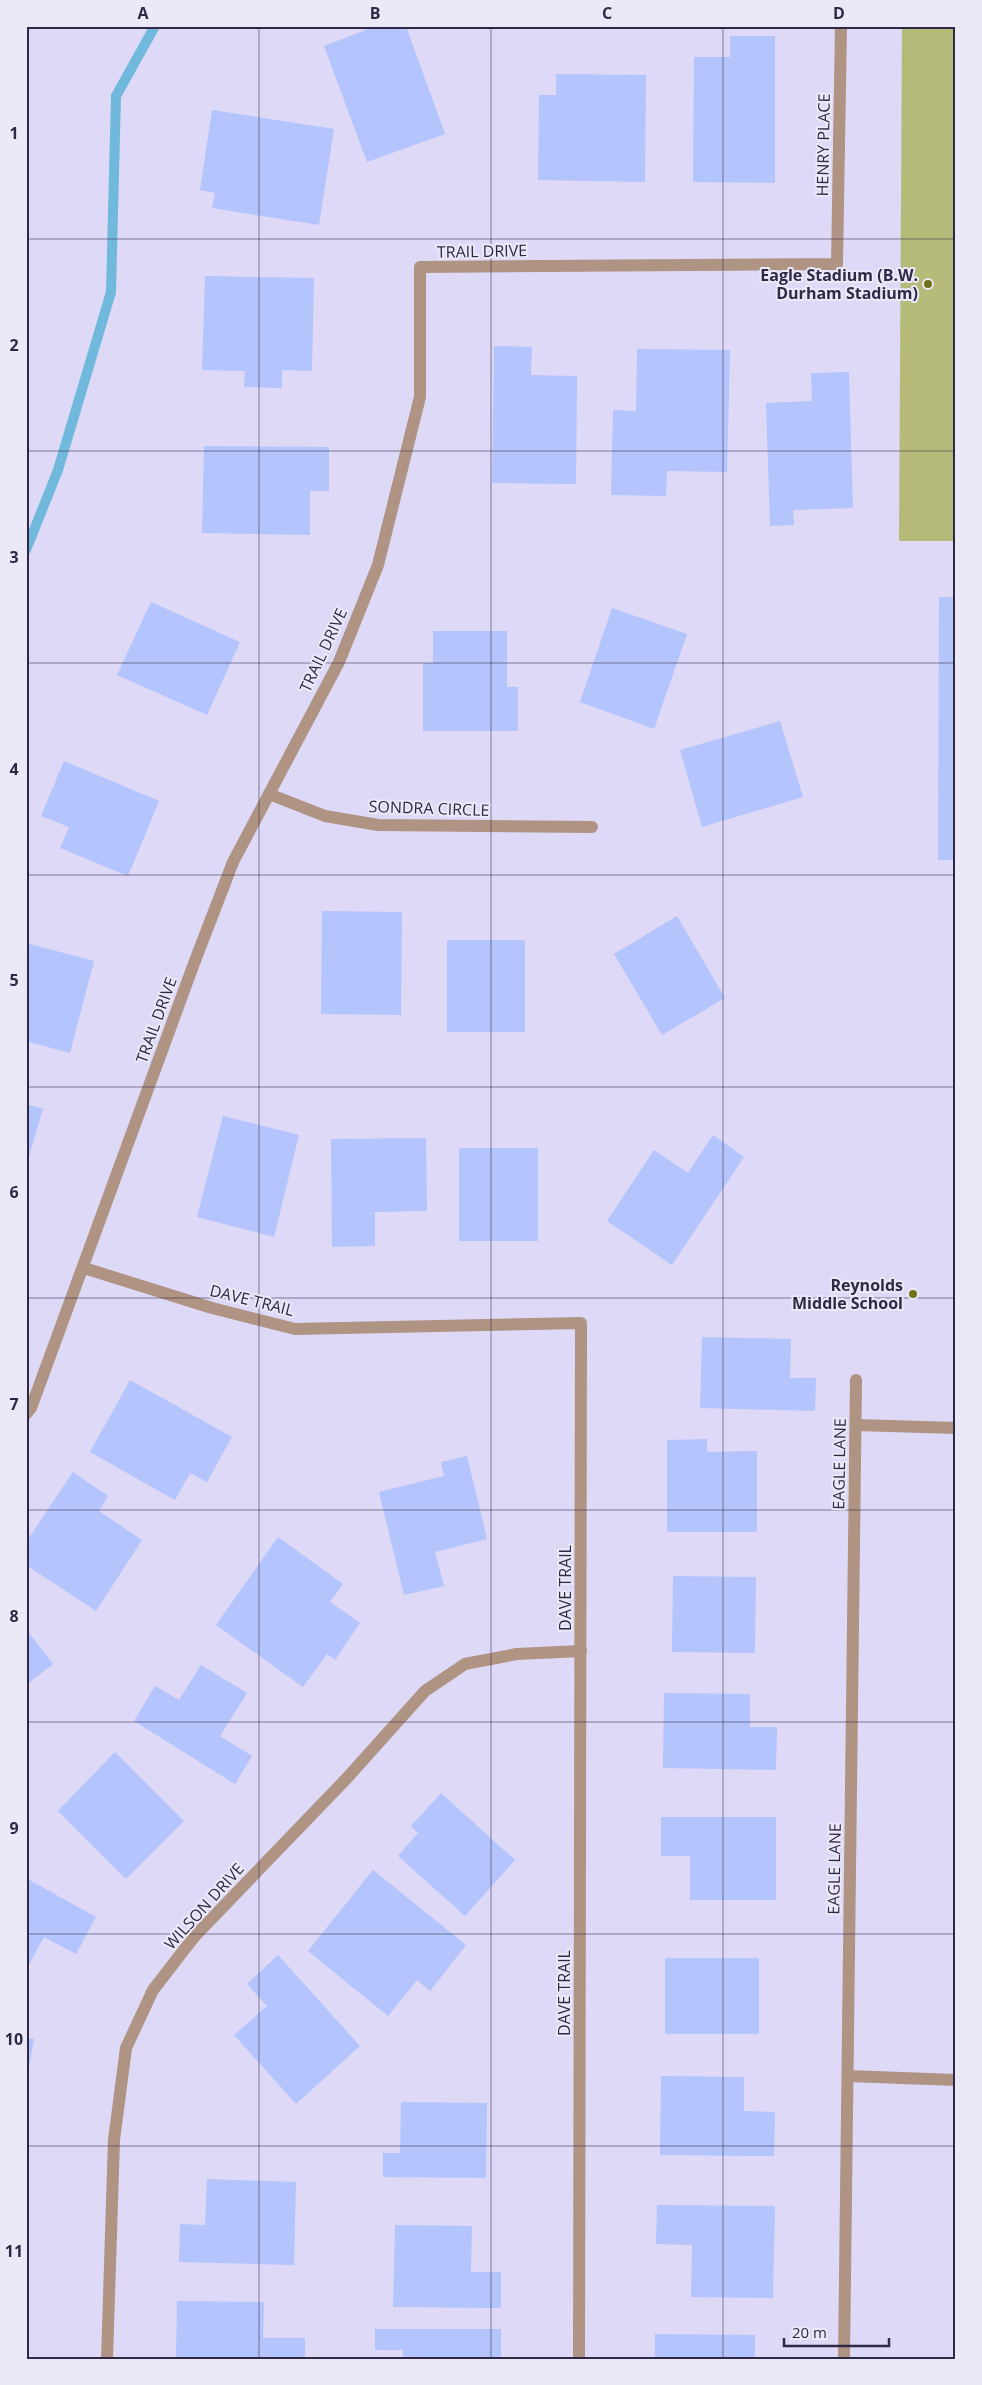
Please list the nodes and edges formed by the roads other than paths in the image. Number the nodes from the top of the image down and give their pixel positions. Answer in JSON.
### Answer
{"nodes":[{"id":1,"x":841,"y":26,"type":"edge"},
{"id":2,"x":837,"y":264,"type":"joint"},
{"id":3,"x":269,"y":794,"type":"junction"},
{"id":4,"x":592,"y":827,"type":"dead end"},
{"id":5,"x":84,"y":1268,"type":"junction"},
{"id":6,"x":856,"y":1380,"type":"dead end"},
{"id":7,"x":26,"y":1414,"type":"edge"},
{"id":8,"x":856,"y":1425,"type":"junction"},
{"id":9,"x":956,"y":1428,"type":"edge"},
{"id":10,"x":581,"y":1651,"type":"junction"},
{"id":11,"x":848,"y":2076,"type":"junction"},
{"id":12,"x":956,"y":2080,"type":"edge"},
{"id":13,"x":107,"y":2359,"type":"edge"},
{"id":14,"x":579,"y":2359,"type":"edge"},
{"id":15,"x":844,"y":2359,"type":"edge"}],
"edges":[{"from":1,"to":2,"type":"street","name":"HENRY PLACE"},
{"from":2,"to":3,"type":"street","name":"TRAIL DRIVE"},
{"from":3,"to":4,"type":"street","name":"SONDRA CIRCLE"},
{"from":3,"to":5,"type":"street","name":"TRAIL DRIVE"},
{"from":5,"to":7,"type":"street","name":"TRAIL DRIVE"},
{"from":5,"to":10,"type":"street","name":"DAVE TRAIL"},
{"from":6,"to":8,"type":"street","name":"EAGLE LANE"},
{"from":8,"to":9,"type":"street"},
{"from":8,"to":11,"type":"street","name":"EAGLE LANE"},
{"from":10,"to":13,"type":"street","name":"WILSON DRIVE"},
{"from":10,"to":14,"type":"street","name":"DAVE TRAIL"},
{"from":11,"to":12,"type":"street"},
{"from":11,"to":15,"type":"street","name":"EAGLE LANE"}]}
